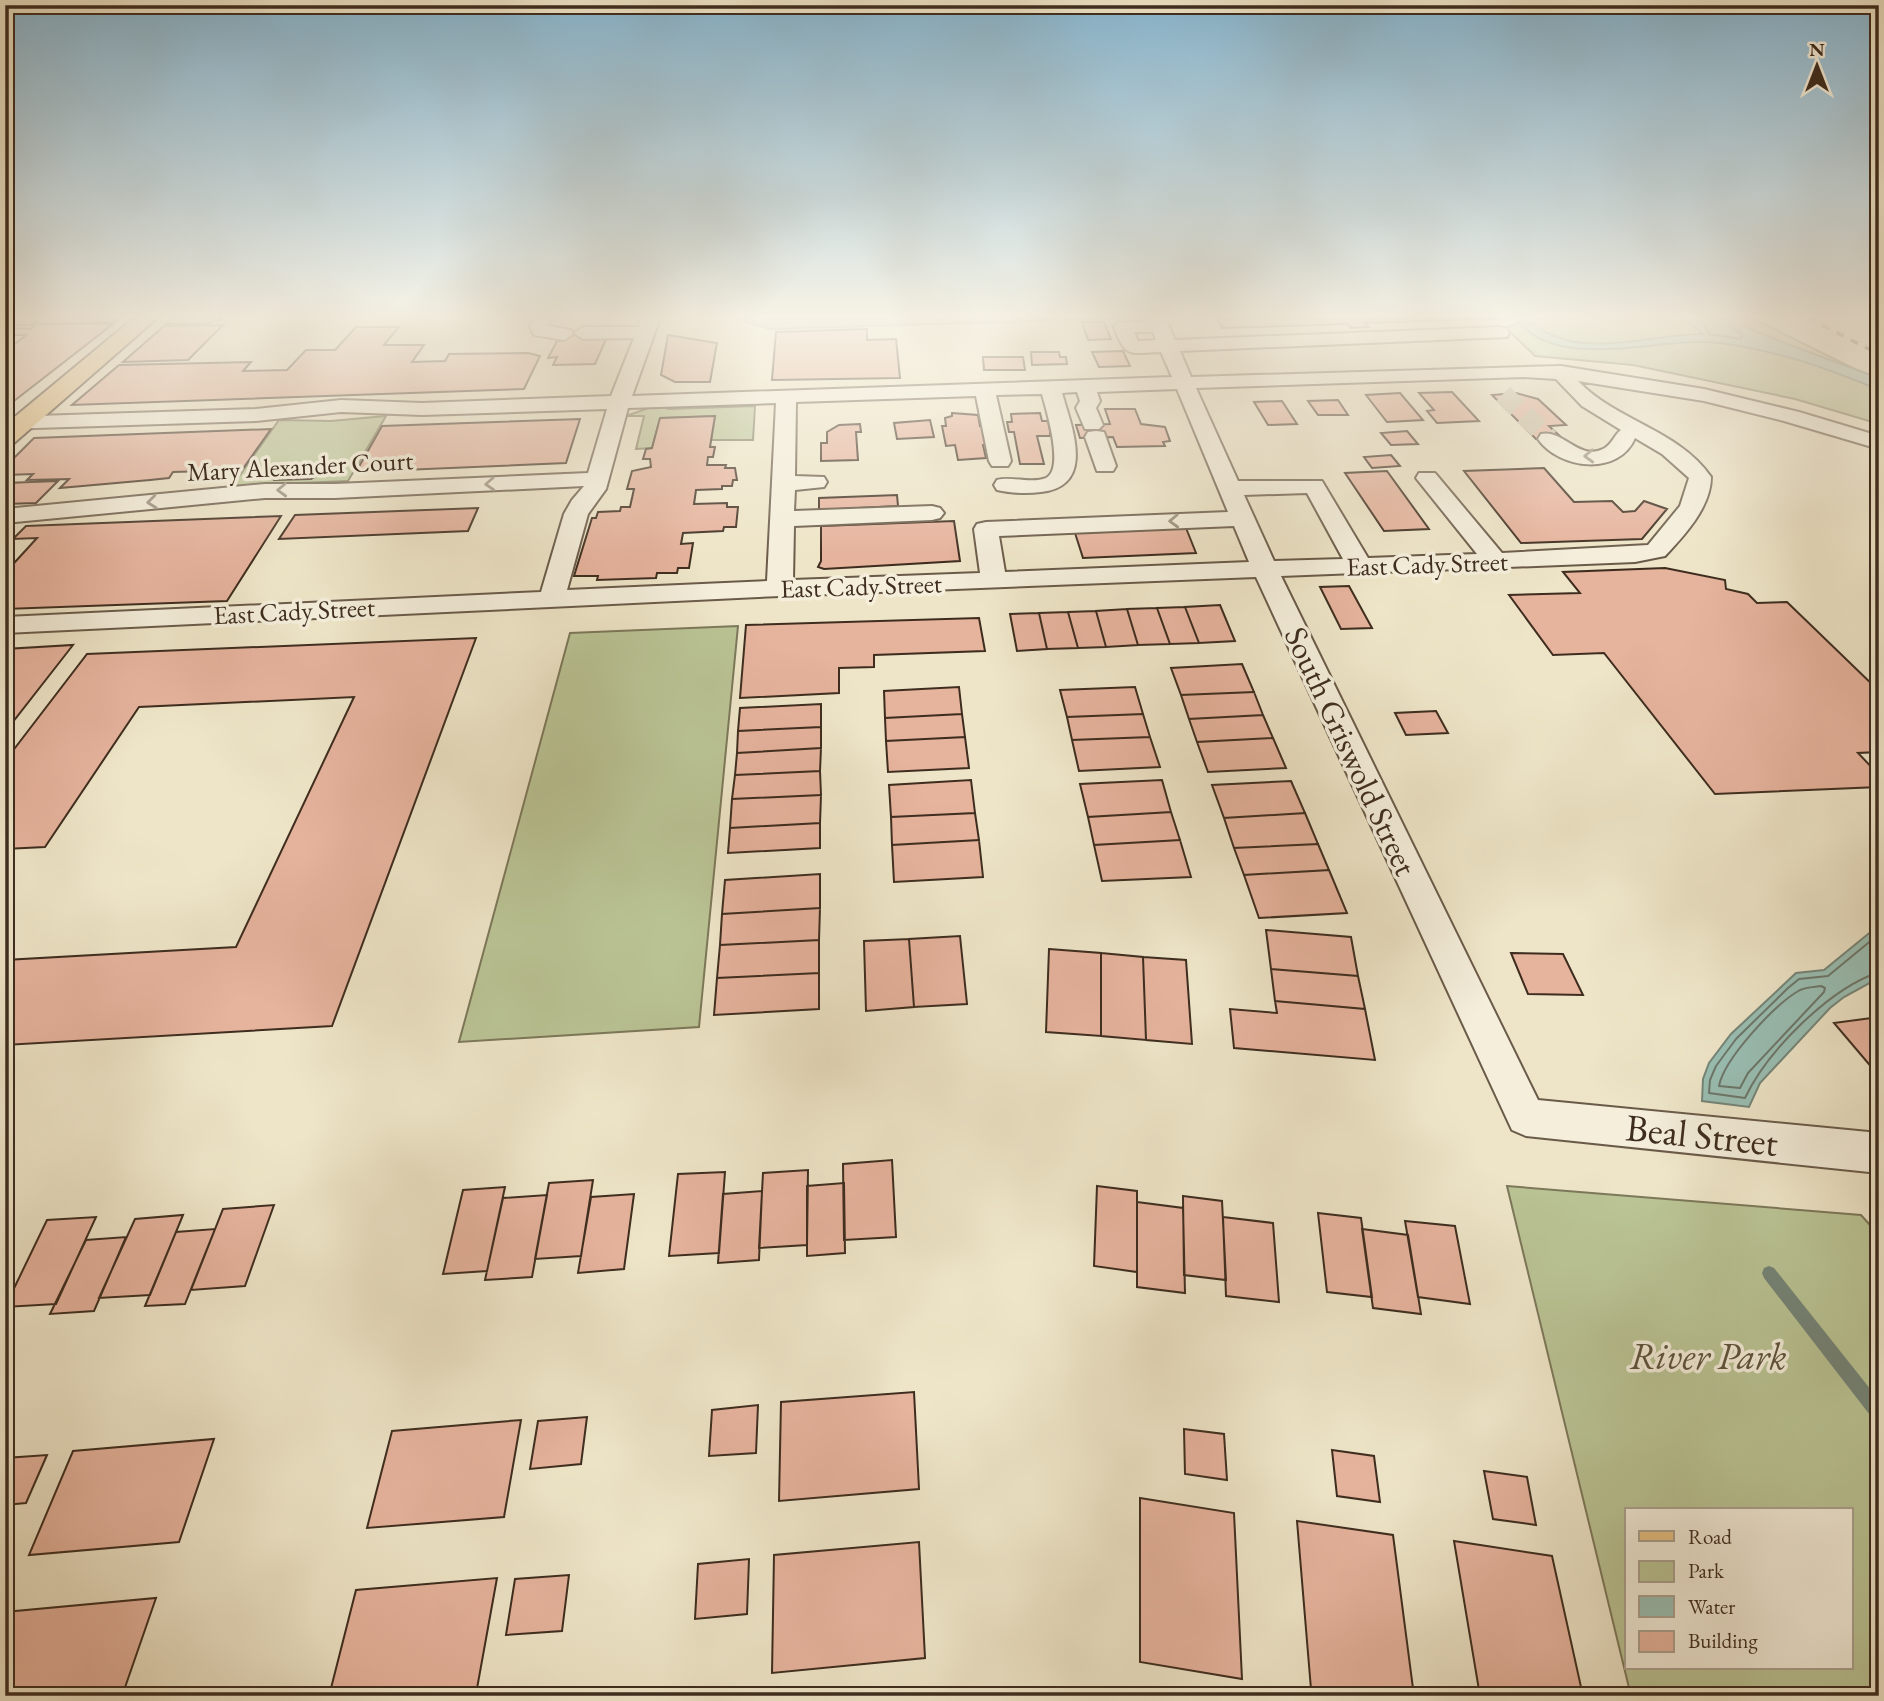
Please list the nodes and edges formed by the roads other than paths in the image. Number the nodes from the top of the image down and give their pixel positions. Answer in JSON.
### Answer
{"nodes":[{"id":1,"x":49,"y":397,"type":"edge"},
{"id":2,"x":621,"y":397,"type":"edge"},
{"id":3,"x":773,"y":397,"type":"edge"},
{"id":4,"x":786,"y":397,"type":"edge"},
{"id":5,"x":798,"y":397,"type":"edge"},
{"id":6,"x":907,"y":397,"type":"edge"},
{"id":7,"x":987,"y":397,"type":"edge"},
{"id":8,"x":1053,"y":397,"type":"edge"},
{"id":9,"x":1089,"y":397,"type":"edge"},
{"id":10,"x":1192,"y":397,"type":"edge"},
{"id":11,"x":1587,"y":397,"type":"edge"},
{"id":12,"x":1718,"y":397,"type":"edge"},
{"id":13,"x":619,"y":402,"type":"junction"},
{"id":14,"x":11,"y":428,"type":"edge"},
{"id":15,"x":1626,"y":435,"type":"dead end"},
{"id":16,"x":1549,"y":439,"type":"tunnel mouth"},
{"id":17,"x":1879,"y":443,"type":"edge"},
{"id":18,"x":1000,"y":460,"type":"dead end"},
{"id":19,"x":1105,"y":467,"type":"dead end"},
{"id":20,"x":1427,"y":478,"type":"dead end"},
{"id":21,"x":598,"y":479,"type":"junction"},
{"id":22,"x":816,"y":482,"type":"dead end"},
{"id":23,"x":783,"y":484,"type":"junction"},
{"id":24,"x":1005,"y":485,"type":"dead end"},
{"id":25,"x":1230,"y":488,"type":"junction"},
{"id":26,"x":932,"y":513,"type":"dead end"},
{"id":27,"x":5,"y":516,"type":"edge"},
{"id":28,"x":1243,"y":518,"type":"junction"},
{"id":29,"x":782,"y":519,"type":"junction"},
{"id":30,"x":1496,"y":561,"type":"junction"},
{"id":31,"x":1360,"y":566,"type":"junction"},
{"id":32,"x":1265,"y":570,"type":"junction"},
{"id":33,"x":994,"y":581,"type":"junction"},
{"id":34,"x":780,"y":588,"type":"junction"},
{"id":35,"x":552,"y":598,"type":"junction"},
{"id":36,"x":5,"y":625,"type":"edge"},
{"id":37,"x":1526,"y":1117,"type":"joint"},
{"id":38,"x":1879,"y":1153,"type":"edge"}],
"edges":[{"from":1,"to":14,"type":"main road"},
{"from":2,"to":13,"type":"street"},
{"from":3,"to":13,"type":"street"},
{"from":4,"to":23,"type":"street"},
{"from":5,"to":6,"type":"street"},
{"from":7,"to":18,"type":"street"},
{"from":8,"to":24,"type":"street"},
{"from":9,"to":19,"type":"street"},
{"from":10,"to":25,"type":"street","name":"South Griswold Street"},
{"from":11,"to":30,"type":"street","name":"East Cady Street"},
{"from":12,"to":17,"type":"street"},
{"from":13,"to":14,"type":"street"},
{"from":13,"to":21,"type":"street"},
{"from":15,"to":16,"type":"street","one_way":true},
{"from":20,"to":30,"type":"street"},
{"from":21,"to":27,"type":"street","name":"Mary Alexander Court","one_way":true},
{"from":21,"to":35,"type":"street"},
{"from":22,"to":23,"type":"street"},
{"from":23,"to":29,"type":"street"},
{"from":25,"to":28,"type":"street","name":"South Griswold Street"},
{"from":25,"to":31,"type":"street"},
{"from":26,"to":29,"type":"street"},
{"from":28,"to":32,"type":"street","name":"South Griswold Street"},
{"from":28,"to":33,"type":"street","one_way":true},
{"from":29,"to":34,"type":"street"},
{"from":30,"to":31,"type":"street","name":"East Cady Street"},
{"from":31,"to":32,"type":"street","name":"East Cady Street"},
{"from":32,"to":33,"type":"street","name":"East Cady Street"},
{"from":32,"to":37,"type":"street","name":"South Griswold Street"},
{"from":33,"to":34,"type":"street","name":"East Cady Street"},
{"from":34,"to":35,"type":"street","name":"East Cady Street"},
{"from":35,"to":36,"type":"street","name":"East Cady Street"},
{"from":37,"to":38,"type":"street","name":"Beal Street"}]}
